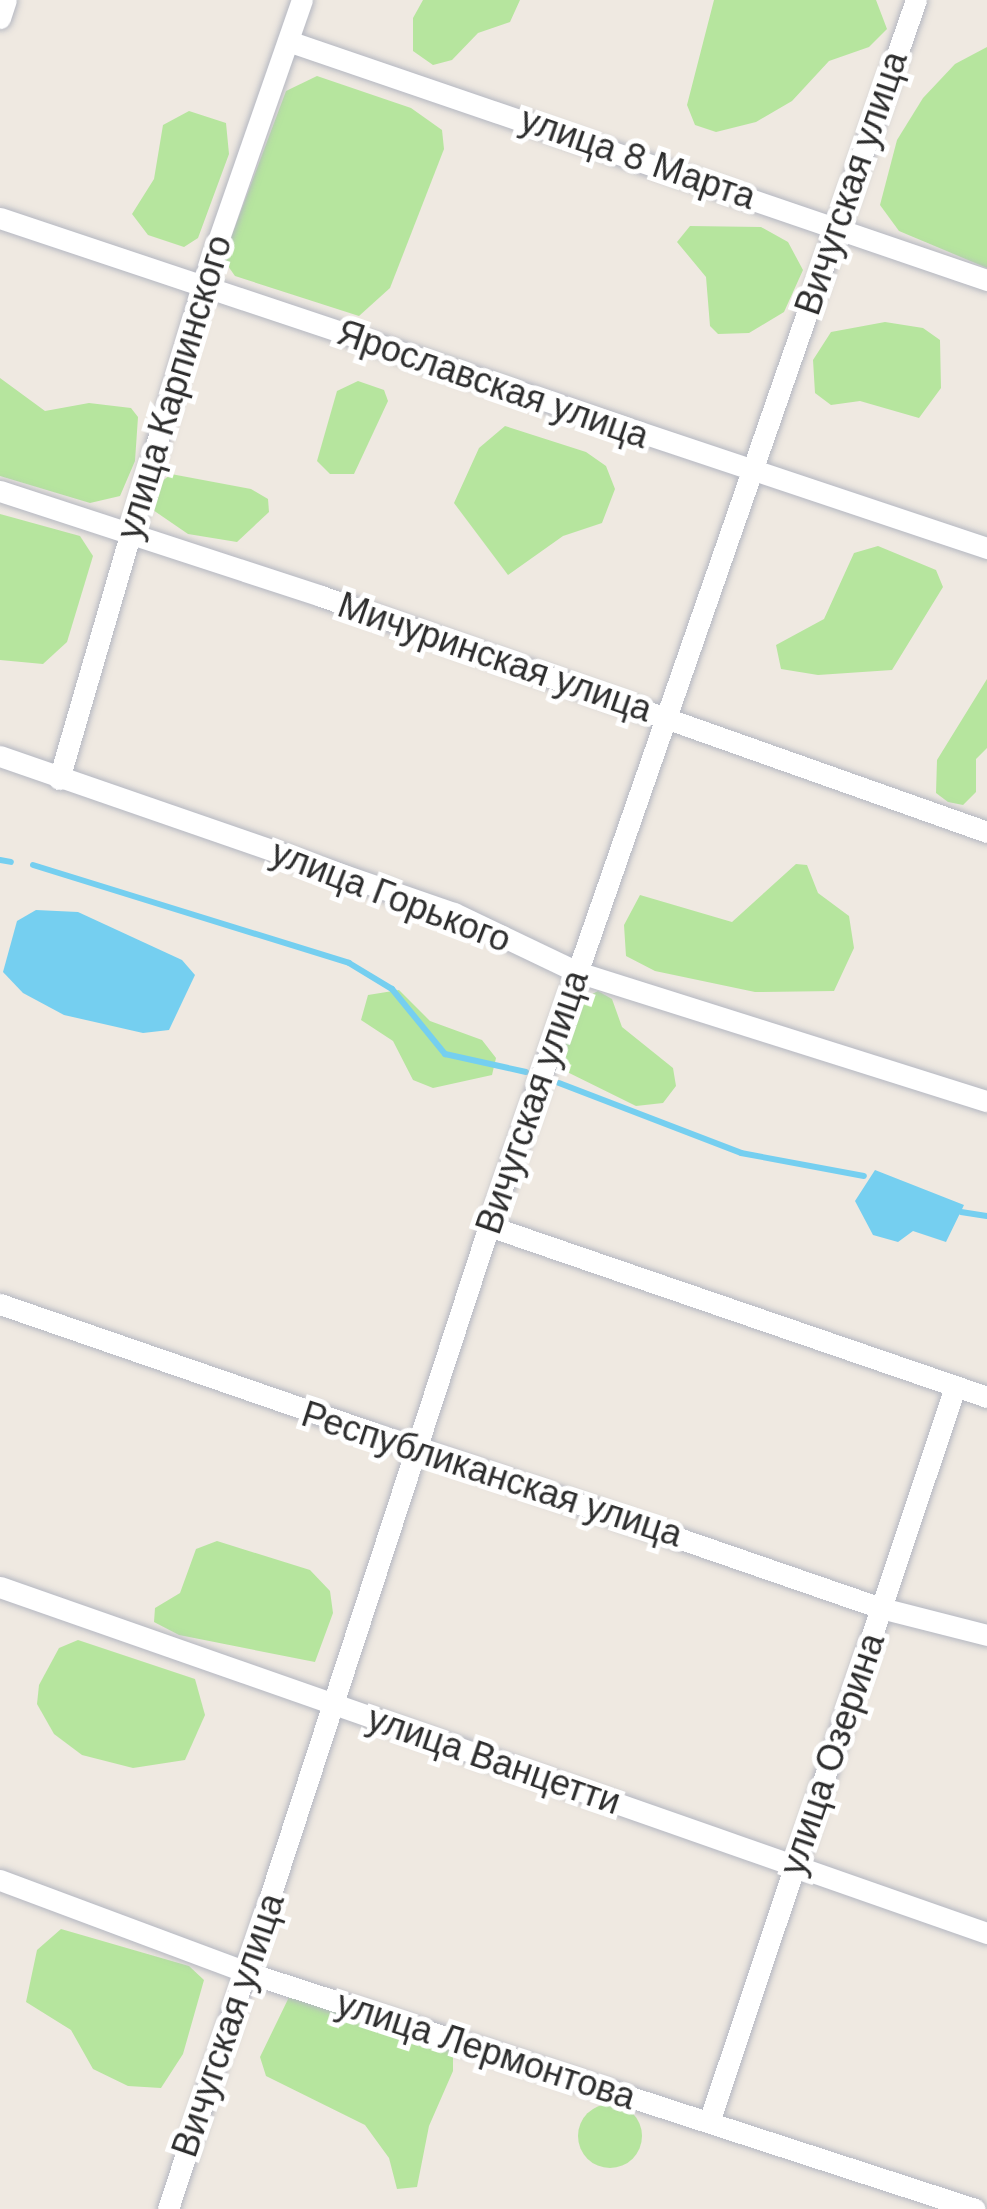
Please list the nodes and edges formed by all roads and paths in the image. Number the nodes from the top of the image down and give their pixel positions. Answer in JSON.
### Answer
{"nodes":[{"id":1,"x":6,"y":0,"type":"edge"},
{"id":2,"x":302,"y":0,"type":"edge"},
{"id":3,"x":916,"y":0,"type":"edge"},
{"id":4,"x":0,"y":18,"type":"edge"},
{"id":5,"x":288,"y":41,"type":"junction"},
{"id":6,"x":0,"y":218,"type":"edge"},
{"id":7,"x":834,"y":228,"type":"junction"},
{"id":8,"x":987,"y":280,"type":"edge"},
{"id":9,"x":203,"y":284,"type":"junction"},
{"id":10,"x":750,"y":472,"type":"junction"},
{"id":11,"x":0,"y":491,"type":"edge"},
{"id":12,"x":127,"y":532,"type":"junction"},
{"id":13,"x":987,"y":548,"type":"edge"},
{"id":14,"x":666,"y":718,"type":"junction"},
{"id":15,"x":0,"y":756,"type":"edge"},
{"id":16,"x":59,"y":778,"type":"junction"},
{"id":17,"x":987,"y":832,"type":"edge"},
{"id":18,"x":577,"y":972,"type":"junction"},
{"id":19,"x":987,"y":1101,"type":"edge"},
{"id":20,"x":489,"y":1226,"type":"junction"},
{"id":21,"x":0,"y":1304,"type":"edge"},
{"id":22,"x":956,"y":1387,"type":"junction"},
{"id":23,"x":987,"y":1397,"type":"edge"},
{"id":24,"x":415,"y":1451,"type":"junction"},
{"id":25,"x":0,"y":1587,"type":"edge"},
{"id":26,"x":881,"y":1608,"type":"junction"},
{"id":27,"x":987,"y":1635,"type":"edge"},
{"id":28,"x":335,"y":1704,"type":"junction"},
{"id":29,"x":794,"y":1865,"type":"junction"},
{"id":30,"x":0,"y":1880,"type":"edge"},
{"id":31,"x":987,"y":1933,"type":"edge"},
{"id":32,"x":249,"y":1973,"type":"junction"},
{"id":33,"x":710,"y":2122,"type":"junction"},
{"id":34,"x":168,"y":2209,"type":"edge"},
{"id":35,"x":975,"y":2209,"type":"edge"}],
"edges":[{"from":1,"to":4,"type":"street"},
{"from":2,"to":5,"type":"street","name":"улица Карпинского"},
{"from":3,"to":7,"type":"street","name":"Вичугская улица"},
{"from":5,"to":7,"type":"street","name":"улица 8 Марта"},
{"from":5,"to":9,"type":"street","name":"улица Карпинского"},
{"from":6,"to":9,"type":"street","name":"Ярославская улица"},
{"from":7,"to":8,"type":"street","name":"улица 8 Марта"},
{"from":7,"to":10,"type":"street","name":"Вичугская улица"},
{"from":9,"to":10,"type":"street","name":"Ярославская улица"},
{"from":9,"to":12,"type":"street","name":"улица Карпинского"},
{"from":10,"to":13,"type":"street","name":"Ярославская улица"},
{"from":10,"to":14,"type":"street","name":"Вичугская улица"},
{"from":11,"to":12,"type":"street","name":"Мичуринская улица"},
{"from":12,"to":14,"type":"street","name":"Мичуринская улица"},
{"from":12,"to":16,"type":"street","name":"улица Карпинского"},
{"from":14,"to":17,"type":"street","name":"Мичуринская улица"},
{"from":14,"to":18,"type":"street","name":"Вичугская улица"},
{"from":15,"to":16,"type":"street","name":"улица Горького"},
{"from":16,"to":18,"type":"street","name":"улица Горького"},
{"from":18,"to":19,"type":"street","name":"улица Горького"},
{"from":18,"to":20,"type":"street","name":"Вичугская улица"},
{"from":20,"to":22,"type":"street"},
{"from":20,"to":24,"type":"street","name":"Вичугская улица"},
{"from":21,"to":24,"type":"street","name":"Республиканская улица"},
{"from":22,"to":23,"type":"street"},
{"from":22,"to":26,"type":"street","name":"улица Озерина"},
{"from":24,"to":26,"type":"street","name":"Республиканская улица"},
{"from":24,"to":28,"type":"street","name":"Вичугская улица"},
{"from":25,"to":28,"type":"street","name":"улица Ванцетти"},
{"from":26,"to":27,"type":"street","name":"Республиканская улица"},
{"from":26,"to":29,"type":"street","name":"улица Озерина"},
{"from":28,"to":29,"type":"street","name":"улица Ванцетти"},
{"from":28,"to":32,"type":"street","name":"Вичугская улица"},
{"from":29,"to":31,"type":"street","name":"улица Ванцетти"},
{"from":29,"to":33,"type":"street","name":"улица Озерина"},
{"from":30,"to":32,"type":"street","name":"улица Лермонтова"},
{"from":32,"to":33,"type":"street","name":"улица Лермонтова"},
{"from":32,"to":34,"type":"street","name":"Вичугская улица"},
{"from":33,"to":35,"type":"street","name":"улица Лермонтова"}]}
